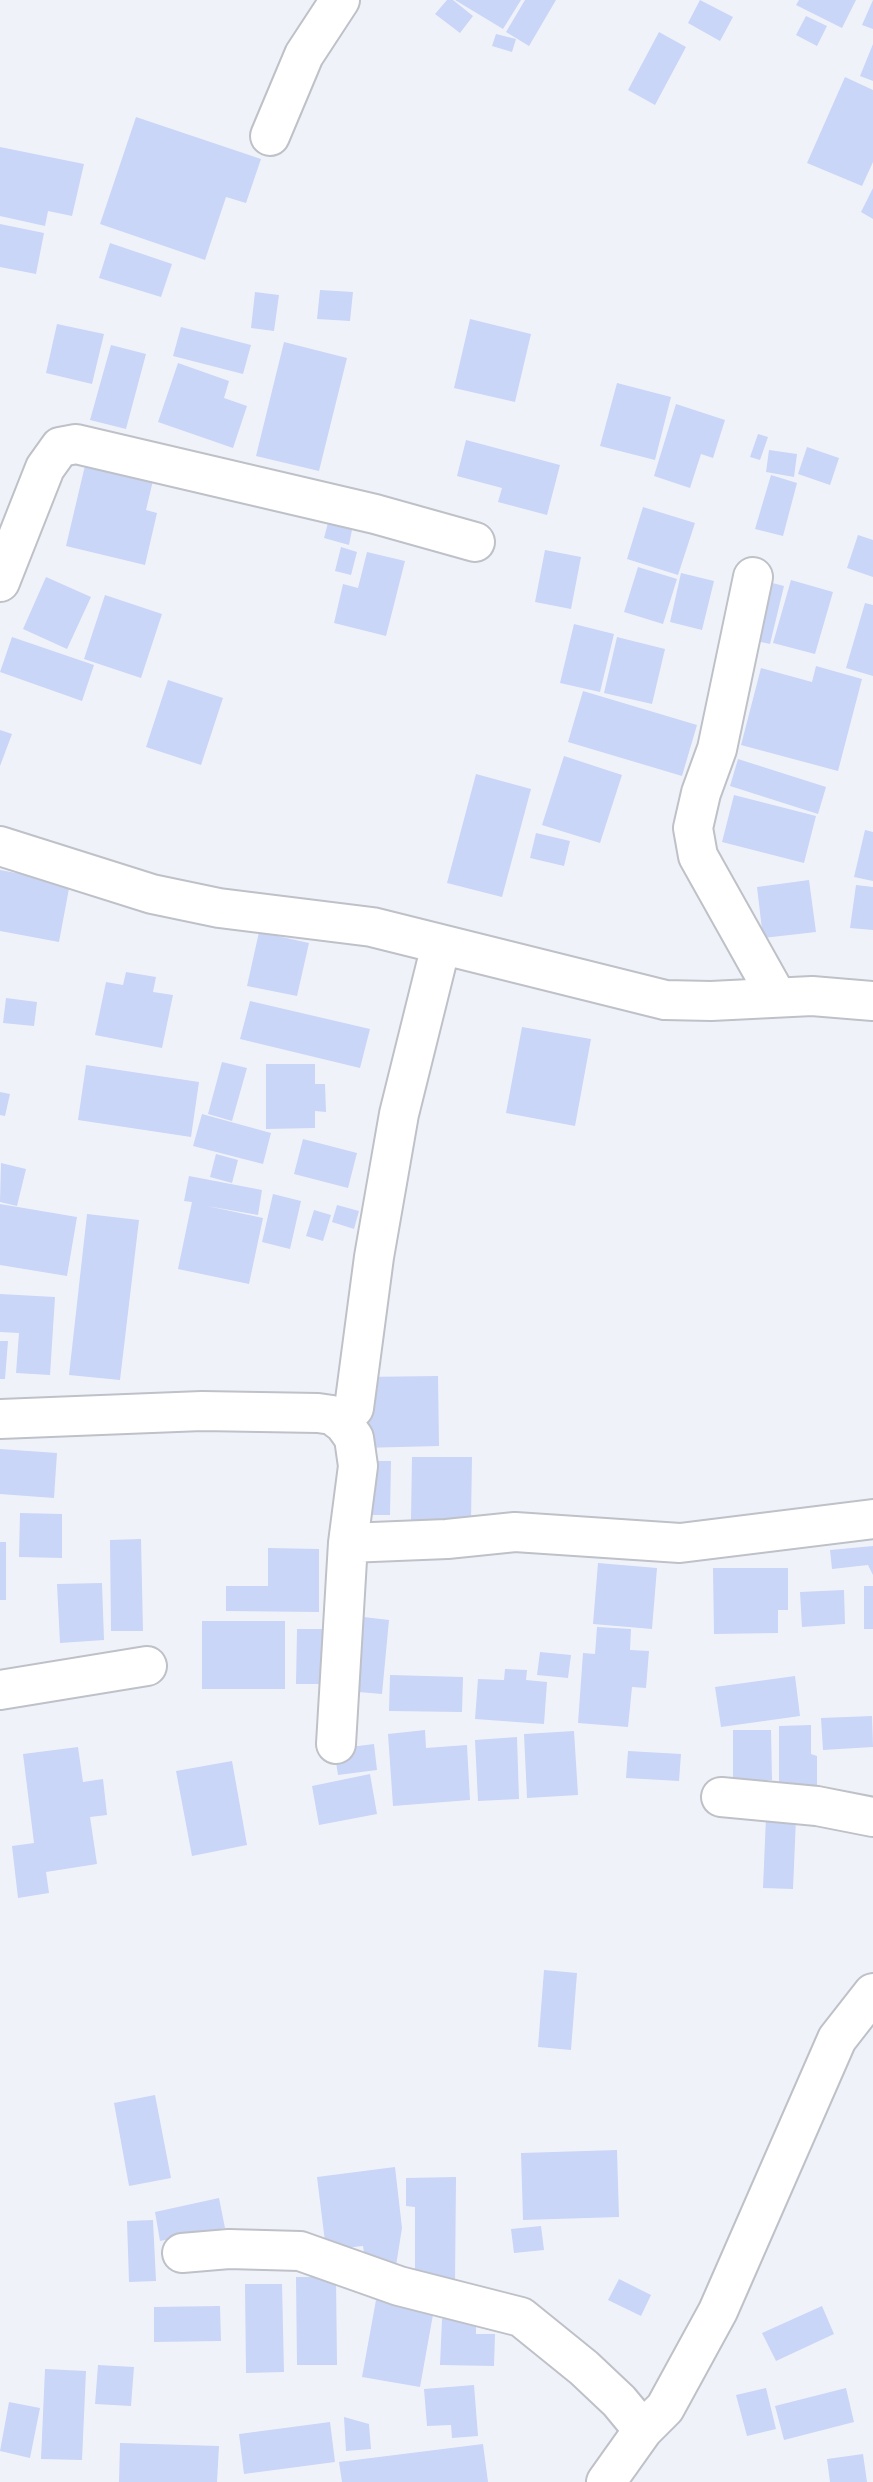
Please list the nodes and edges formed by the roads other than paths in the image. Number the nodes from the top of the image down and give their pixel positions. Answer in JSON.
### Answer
{"nodes":[{"id":1,"x":340,"y":0,"type":"edge"},
{"id":2,"x":270,"y":136,"type":"dead end"},
{"id":3,"x":475,"y":542,"type":"dead end"},
{"id":4,"x":753,"y":577,"type":"dead end"},
{"id":5,"x":0,"y":582,"type":"edge"},
{"id":6,"x":0,"y":846,"type":"edge"},
{"id":7,"x":441,"y":944,"type":"junction"},
{"id":8,"x":776,"y":997,"type":"junction"},
{"id":9,"x":873,"y":1001,"type":"edge"},
{"id":10,"x":354,"y":1408,"type":"dead end"},
{"id":11,"x":0,"y":1419,"type":"edge"},
{"id":12,"x":873,"y":1519,"type":"edge"},
{"id":13,"x":348,"y":1542,"type":"junction"},
{"id":14,"x":147,"y":1666,"type":"dead end"},
{"id":15,"x":0,"y":1690,"type":"edge"},
{"id":16,"x":336,"y":1744,"type":"dead end"},
{"id":17,"x":721,"y":1797,"type":"dead end"},
{"id":18,"x":873,"y":1817,"type":"edge"},
{"id":19,"x":873,"y":1993,"type":"edge"},
{"id":20,"x":182,"y":2253,"type":"dead end"},
{"id":21,"x":643,"y":2430,"type":"junction"},
{"id":22,"x":606,"y":2482,"type":"edge"}],
"edges":[{"from":1,"to":2,"type":"street"},
{"from":3,"to":5,"type":"street"},
{"from":4,"to":8,"type":"street"},
{"from":6,"to":7,"type":"street"},
{"from":7,"to":8,"type":"street"},
{"from":7,"to":10,"type":"street"},
{"from":8,"to":9,"type":"street"},
{"from":11,"to":13,"type":"street"},
{"from":12,"to":13,"type":"street"},
{"from":13,"to":16,"type":"street"},
{"from":14,"to":15,"type":"street"},
{"from":17,"to":18,"type":"street"},
{"from":19,"to":21,"type":"street"},
{"from":20,"to":21,"type":"street"},
{"from":21,"to":22,"type":"street"}]}
